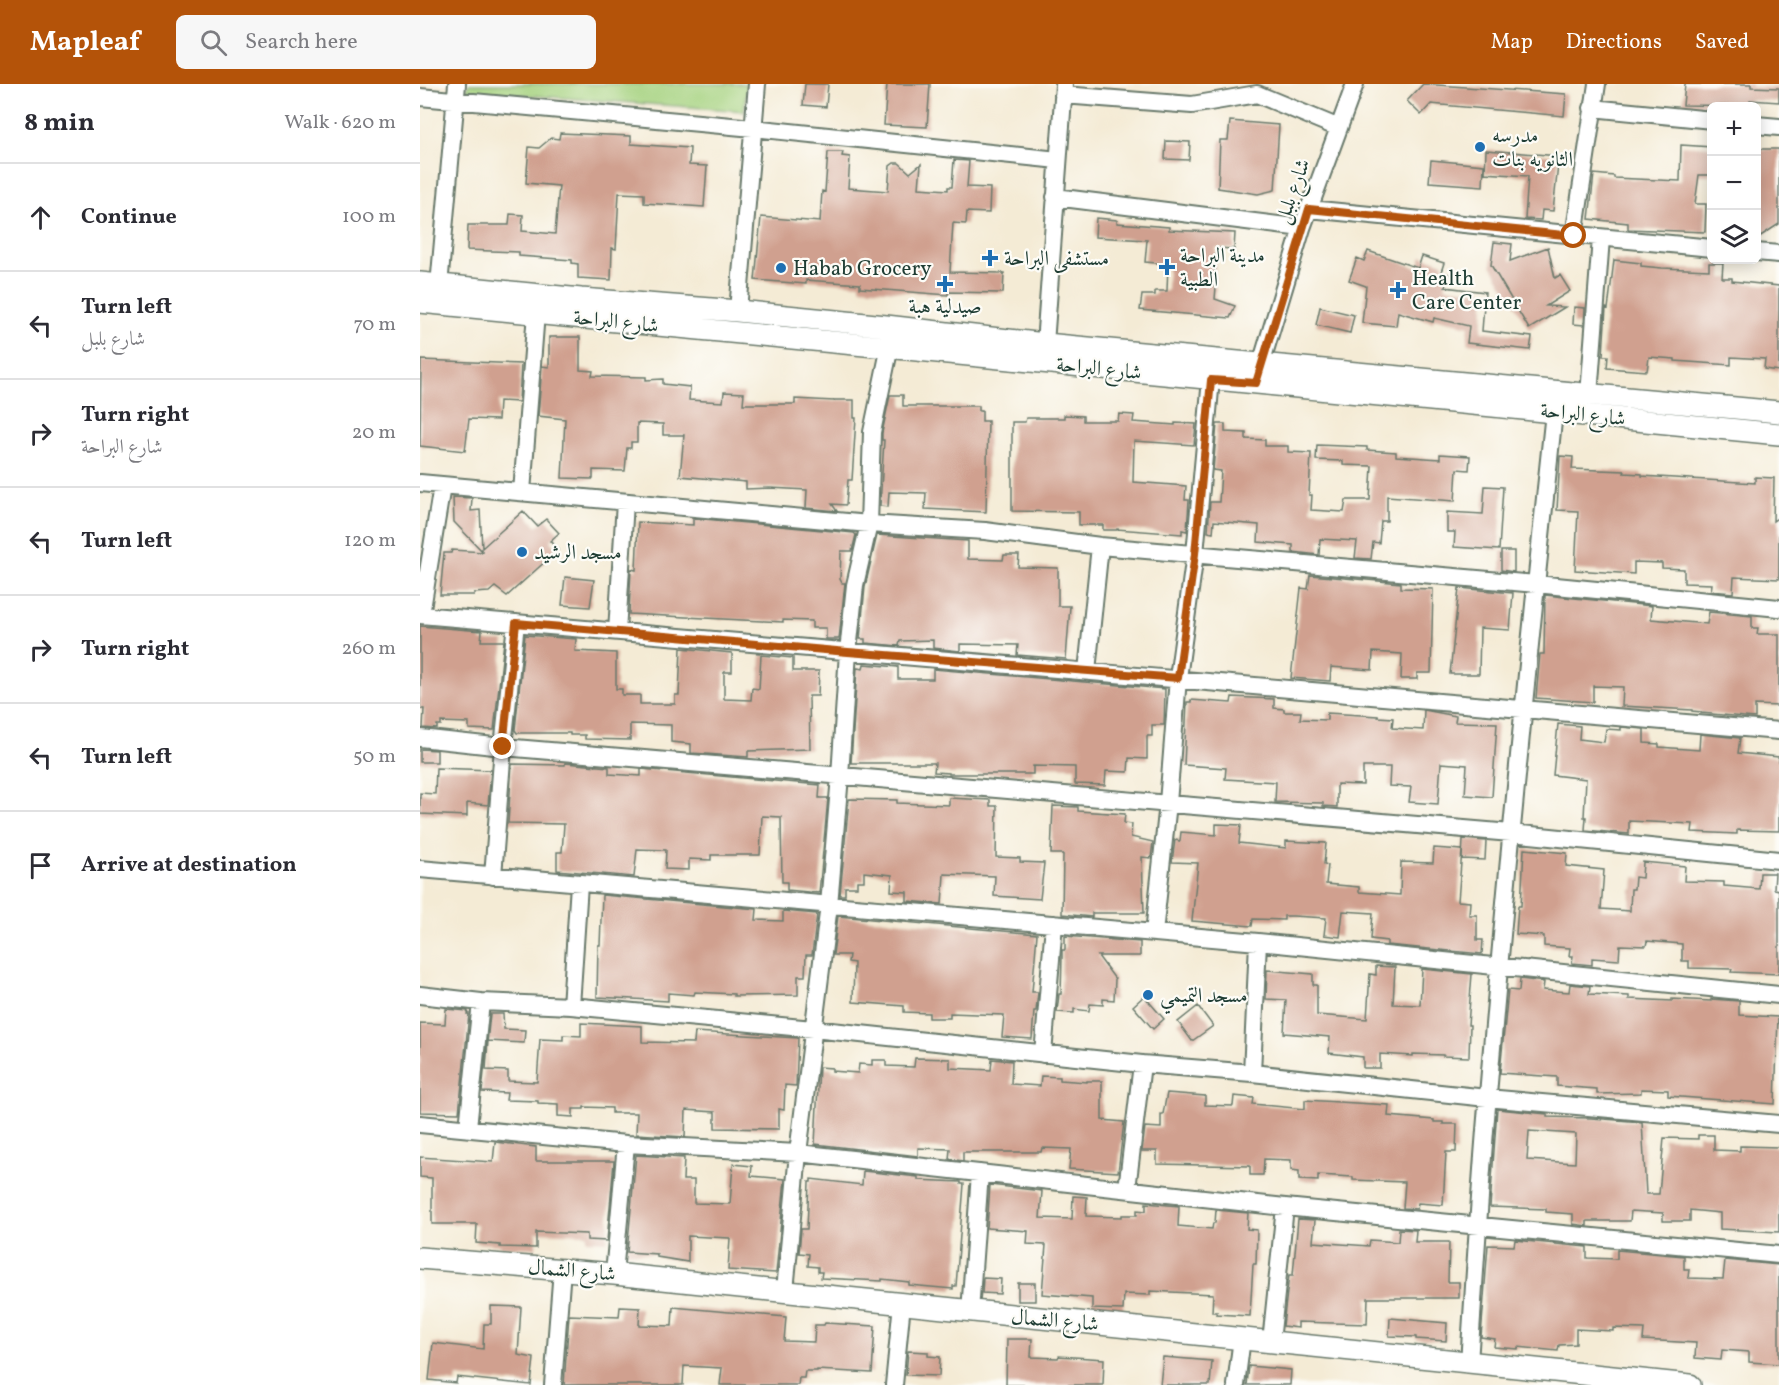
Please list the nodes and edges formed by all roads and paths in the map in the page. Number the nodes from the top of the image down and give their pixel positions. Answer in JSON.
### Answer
{"nodes":[{"id":1,"x":757,"y":84,"type":"edge"},
{"id":2,"x":1355,"y":84,"type":"edge"},
{"id":3,"x":1597,"y":84,"type":"edge"},
{"id":4,"x":1064,"y":89,"type":"edge"},
{"id":5,"x":456,"y":92,"type":"edge"},
{"id":6,"x":420,"y":97,"type":"edge"},
{"id":7,"x":1592,"y":108,"type":"junction"},
{"id":8,"x":1707,"y":120,"type":"edge"},
{"id":9,"x":1761,"y":125,"type":"edge"},
{"id":10,"x":1779,"y":127,"type":"edge"},
{"id":11,"x":753,"y":128,"type":"junction"},
{"id":12,"x":1339,"y":128,"type":"junction"},
{"id":13,"x":1058,"y":160,"type":"junction"},
{"id":14,"x":1055,"y":197,"type":"junction"},
{"id":15,"x":1309,"y":209,"type":"junction"},
{"id":16,"x":1302,"y":228,"type":"junction"},
{"id":17,"x":1574,"y":236,"type":"junction"},
{"id":18,"x":1601,"y":238,"type":"junction"},
{"id":19,"x":1707,"y":248,"type":"edge"},
{"id":20,"x":1761,"y":252,"type":"edge"},
{"id":21,"x":1779,"y":254,"type":"edge"},
{"id":22,"x":430,"y":284,"type":"edge"},
{"id":23,"x":420,"y":302,"type":"edge"},
{"id":24,"x":738,"y":311,"type":"junction"},
{"id":25,"x":536,"y":313,"type":"junction"},
{"id":26,"x":1045,"y":344,"type":"junction"},
{"id":27,"x":890,"y":346,"type":"junction"},
{"id":28,"x":1258,"y":373,"type":"junction"},
{"id":29,"x":1211,"y":380,"type":"junction"},
{"id":30,"x":1589,"y":395,"type":"junction"},
{"id":31,"x":1554,"y":412,"type":"junction"},
{"id":32,"x":1779,"y":412,"type":"edge"},
{"id":33,"x":1779,"y":434,"type":"edge"},
{"id":34,"x":420,"y":483,"type":"edge"},
{"id":35,"x":442,"y":486,"type":"junction"},
{"id":36,"x":522,"y":492,"type":"junction"},
{"id":37,"x":625,"y":502,"type":"junction"},
{"id":38,"x":868,"y":524,"type":"junction"},
{"id":39,"x":1100,"y":546,"type":"junction"},
{"id":40,"x":1195,"y":554,"type":"junction"},
{"id":41,"x":1536,"y":584,"type":"junction"},
{"id":42,"x":1779,"y":608,"type":"edge"},
{"id":43,"x":421,"y":615,"type":"edge"},
{"id":44,"x":516,"y":623,"type":"junction"},
{"id":45,"x":617,"y":632,"type":"junction"},
{"id":46,"x":848,"y":652,"type":"junction"},
{"id":47,"x":1087,"y":671,"type":"junction"},
{"id":48,"x":1178,"y":678,"type":"junction"},
{"id":49,"x":1522,"y":707,"type":"junction"},
{"id":50,"x":1779,"y":731,"type":"edge"},
{"id":51,"x":420,"y":738,"type":"edge"},
{"id":52,"x":503,"y":747,"type":"junction"},
{"id":53,"x":840,"y":776,"type":"junction"},
{"id":54,"x":1168,"y":803,"type":"junction"},
{"id":55,"x":1512,"y":833,"type":"junction"},
{"id":56,"x":1779,"y":860,"type":"edge"},
{"id":57,"x":420,"y":869,"type":"edge"},
{"id":58,"x":493,"y":876,"type":"junction"},
{"id":59,"x":579,"y":884,"type":"junction"},
{"id":60,"x":829,"y":905,"type":"junction"},
{"id":61,"x":1054,"y":924,"type":"junction"},
{"id":62,"x":1154,"y":933,"type":"junction"},
{"id":63,"x":1258,"y":942,"type":"junction"},
{"id":64,"x":1499,"y":967,"type":"junction"},
{"id":65,"x":420,"y":995,"type":"edge"},
{"id":66,"x":1779,"y":995,"type":"edge"},
{"id":67,"x":481,"y":1002,"type":"junction"},
{"id":68,"x":571,"y":1006,"type":"junction"},
{"id":69,"x":813,"y":1029,"type":"junction"},
{"id":70,"x":1043,"y":1054,"type":"junction"},
{"id":71,"x":1142,"y":1064,"type":"junction"},
{"id":72,"x":1252,"y":1073,"type":"junction"},
{"id":73,"x":1487,"y":1098,"type":"junction"},
{"id":74,"x":420,"y":1124,"type":"edge"},
{"id":75,"x":1779,"y":1124,"type":"edge"},
{"id":76,"x":468,"y":1128,"type":"junction"},
{"id":77,"x":626,"y":1144,"type":"junction"},
{"id":78,"x":798,"y":1153,"type":"junction"},
{"id":79,"x":980,"y":1173,"type":"junction"},
{"id":80,"x":1127,"y":1189,"type":"junction"},
{"id":81,"x":1285,"y":1207,"type":"junction"},
{"id":82,"x":1479,"y":1224,"type":"junction"},
{"id":83,"x":1779,"y":1256,"type":"edge"},
{"id":84,"x":420,"y":1258,"type":"edge"},
{"id":85,"x":562,"y":1269,"type":"junction"},
{"id":86,"x":614,"y":1274,"type":"junction"},
{"id":87,"x":785,"y":1291,"type":"junction"},
{"id":88,"x":902,"y":1303,"type":"junction"},
{"id":89,"x":970,"y":1312,"type":"junction"},
{"id":90,"x":1242,"y":1338,"type":"junction"},
{"id":91,"x":1271,"y":1342,"type":"junction"},
{"id":92,"x":1469,"y":1363,"type":"junction"},
{"id":93,"x":1569,"y":1379,"type":"edge"},
{"id":94,"x":553,"y":1385,"type":"edge"},
{"id":95,"x":894,"y":1385,"type":"edge"},
{"id":96,"x":1236,"y":1385,"type":"edge"},
{"id":97,"x":1690,"y":1385,"type":"edge"}],
"edges":[{"from":1,"to":11,"type":"street"},
{"from":2,"to":12,"type":"street","name":"شارع بلبل"},
{"from":3,"to":7,"type":"street"},
{"from":4,"to":12,"type":"street"},
{"from":4,"to":13,"type":"street"},
{"from":5,"to":6,"type":"street"},
{"from":5,"to":11,"type":"street"},
{"from":5,"to":22,"type":"street"},
{"from":7,"to":8,"type":"street"},
{"from":7,"to":17,"type":"street"},
{"from":9,"to":10,"type":"street"},
{"from":11,"to":13,"type":"street"},
{"from":11,"to":24,"type":"street"},
{"from":12,"to":15,"type":"street","name":"شارع بلبل"},
{"from":13,"to":14,"type":"street"},
{"from":14,"to":16,"type":"street"},
{"from":14,"to":26,"type":"street"},
{"from":15,"to":16,"type":"street","name":"شارع بلبل"},
{"from":15,"to":17,"type":"street"},
{"from":16,"to":28,"type":"street","name":"شارع بلبل"},
{"from":17,"to":18,"type":"street"},
{"from":18,"to":19,"type":"street"},
{"from":18,"to":30,"type":"street"},
{"from":20,"to":21,"type":"street"},
{"from":22,"to":24,"type":"street","name":"شارع البراحة"},
{"from":23,"to":25,"type":"street","name":"شارع البراحة"},
{"from":24,"to":26,"type":"street","name":"شارع البراحة"},
{"from":25,"to":27,"type":"street","name":"شارع البراحة"},
{"from":25,"to":36,"type":"street"},
{"from":26,"to":28,"type":"street","name":"شارع البراحة"},
{"from":27,"to":29,"type":"street","name":"شارع البراحة"},
{"from":27,"to":38,"type":"street"},
{"from":28,"to":29,"type":"street","name":"شارع البراحة"},
{"from":28,"to":30,"type":"street","name":"شارع البراحة"},
{"from":28,"to":31,"type":"street","name":"شارع البراحة"},
{"from":29,"to":40,"type":"street"},
{"from":30,"to":32,"type":"street","name":"شارع البراحة"},
{"from":31,"to":33,"type":"street","name":"شارع البراحة"},
{"from":31,"to":41,"type":"street"},
{"from":34,"to":35,"type":"street"},
{"from":35,"to":36,"type":"street"},
{"from":35,"to":43,"type":"street"},
{"from":36,"to":37,"type":"street"},
{"from":37,"to":38,"type":"street"},
{"from":37,"to":45,"type":"street"},
{"from":38,"to":39,"type":"street"},
{"from":38,"to":46,"type":"street"},
{"from":39,"to":40,"type":"street"},
{"from":39,"to":47,"type":"street"},
{"from":40,"to":41,"type":"street"},
{"from":40,"to":48,"type":"street"},
{"from":41,"to":42,"type":"street"},
{"from":41,"to":49,"type":"street"},
{"from":43,"to":44,"type":"street"},
{"from":44,"to":45,"type":"street"},
{"from":44,"to":52,"type":"street"},
{"from":45,"to":46,"type":"street"},
{"from":46,"to":47,"type":"street"},
{"from":46,"to":53,"type":"street"},
{"from":47,"to":48,"type":"street"},
{"from":48,"to":49,"type":"street"},
{"from":48,"to":54,"type":"street"},
{"from":49,"to":50,"type":"street"},
{"from":49,"to":55,"type":"street"},
{"from":51,"to":52,"type":"street"},
{"from":52,"to":53,"type":"street"},
{"from":52,"to":58,"type":"street"},
{"from":53,"to":54,"type":"street"},
{"from":53,"to":60,"type":"street"},
{"from":54,"to":55,"type":"street"},
{"from":54,"to":62,"type":"street"},
{"from":55,"to":56,"type":"street"},
{"from":55,"to":64,"type":"street"},
{"from":57,"to":58,"type":"street"},
{"from":58,"to":59,"type":"street"},
{"from":59,"to":60,"type":"street"},
{"from":59,"to":68,"type":"street"},
{"from":60,"to":61,"type":"street"},
{"from":60,"to":69,"type":"street"},
{"from":61,"to":62,"type":"street"},
{"from":61,"to":70,"type":"street"},
{"from":62,"to":63,"type":"street"},
{"from":63,"to":64,"type":"street"},
{"from":63,"to":72,"type":"street"},
{"from":64,"to":66,"type":"street"},
{"from":64,"to":73,"type":"street"},
{"from":65,"to":67,"type":"street"},
{"from":67,"to":68,"type":"street"},
{"from":67,"to":76,"type":"street"},
{"from":68,"to":69,"type":"street"},
{"from":69,"to":70,"type":"street"},
{"from":69,"to":78,"type":"street"},
{"from":70,"to":71,"type":"street"},
{"from":71,"to":72,"type":"street"},
{"from":71,"to":80,"type":"street"},
{"from":72,"to":73,"type":"street"},
{"from":73,"to":75,"type":"street"},
{"from":73,"to":82,"type":"street"},
{"from":74,"to":76,"type":"street"},
{"from":76,"to":77,"type":"street"},
{"from":77,"to":78,"type":"street"},
{"from":77,"to":86,"type":"street"},
{"from":78,"to":79,"type":"street"},
{"from":78,"to":87,"type":"street"},
{"from":79,"to":80,"type":"street"},
{"from":79,"to":89,"type":"street"},
{"from":80,"to":81,"type":"street"},
{"from":81,"to":82,"type":"street"},
{"from":81,"to":91,"type":"street"},
{"from":82,"to":83,"type":"street"},
{"from":82,"to":92,"type":"street"},
{"from":84,"to":85,"type":"street","name":"شارع الشمال"},
{"from":85,"to":86,"type":"street","name":"شارع الشمال"},
{"from":85,"to":94,"type":"street"},
{"from":86,"to":87,"type":"street","name":"شارع الشمال"},
{"from":87,"to":88,"type":"street","name":"شارع الشمال"},
{"from":88,"to":89,"type":"street","name":"شارع الشمال"},
{"from":88,"to":95,"type":"street"},
{"from":89,"to":90,"type":"street","name":"شارع الشمال"},
{"from":90,"to":91,"type":"street","name":"شارع الشمال"},
{"from":90,"to":96,"type":"street"},
{"from":91,"to":92,"type":"street","name":"شارع الشمال"},
{"from":92,"to":93,"type":"street","name":"شارع الشمال"},
{"from":93,"to":97,"type":"street","name":"شارع الشمال"}]}
